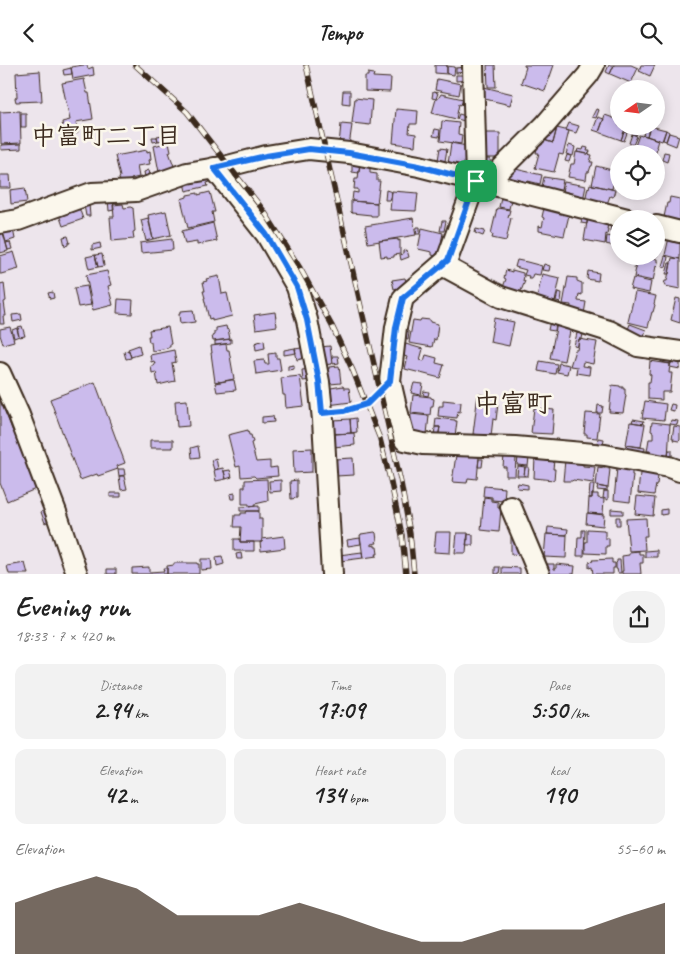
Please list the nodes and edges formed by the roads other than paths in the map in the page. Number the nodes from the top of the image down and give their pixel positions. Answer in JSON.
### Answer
{"nodes":[{"id":1,"x":473,"y":65,"type":"edge"},
{"id":2,"x":594,"y":65,"type":"edge"},
{"id":3,"x":214,"y":168,"type":"junction"},
{"id":4,"x":481,"y":182,"type":"junction"},
{"id":5,"x":610,"y":215,"type":"edge"},
{"id":6,"x":0,"y":223,"type":"edge"},
{"id":7,"x":665,"y":228,"type":"edge"},
{"id":8,"x":680,"y":232,"type":"edge"},
{"id":9,"x":442,"y":265,"type":"junction"},
{"id":10,"x":680,"y":352,"type":"edge"},
{"id":11,"x":0,"y":373,"type":"edge"},
{"id":12,"x":680,"y":471,"type":"edge"},
{"id":13,"x":511,"y":507,"type":"dead end"},
{"id":14,"x":77,"y":574,"type":"edge"},
{"id":15,"x":332,"y":574,"type":"edge"},
{"id":16,"x":539,"y":574,"type":"edge"}],
"edges":[{"from":1,"to":4,"type":"street"},
{"from":2,"to":4,"type":"street"},
{"from":3,"to":4,"type":"street"},
{"from":3,"to":6,"type":"street"},
{"from":3,"to":15,"type":"street"},
{"from":4,"to":5,"type":"street"},
{"from":4,"to":9,"type":"street"},
{"from":7,"to":8,"type":"street"},
{"from":9,"to":10,"type":"street"},
{"from":9,"to":12,"type":"street"},
{"from":11,"to":14,"type":"street"},
{"from":13,"to":16,"type":"street"}]}
